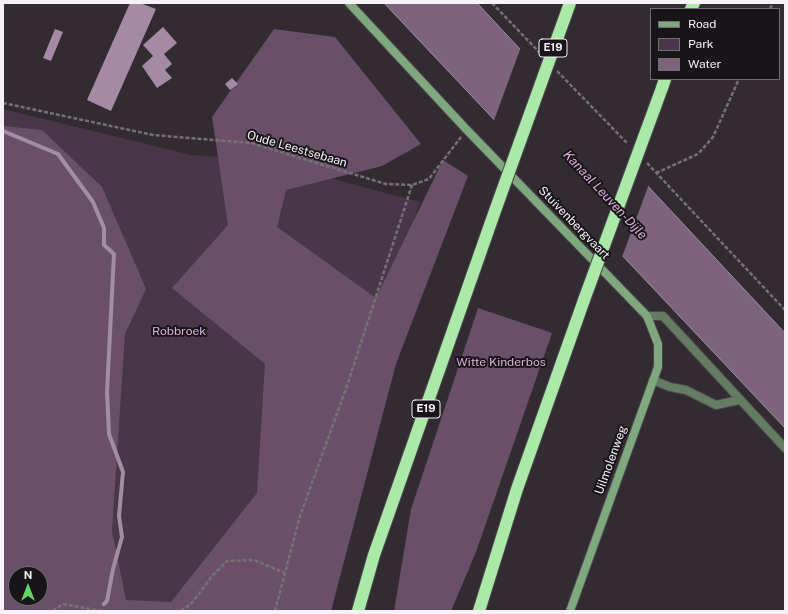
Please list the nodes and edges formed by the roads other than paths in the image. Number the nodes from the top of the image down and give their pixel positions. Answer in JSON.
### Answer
{"nodes":[{"id":1,"x":349,"y":3,"type":"edge"},
{"id":2,"x":570,"y":3,"type":"edge"},
{"id":3,"x":664,"y":83,"type":"edge"},
{"id":4,"x":647,"y":316,"type":"junction"},
{"id":5,"x":653,"y":380,"type":"junction"},
{"id":6,"x":739,"y":400,"type":"junction"},
{"id":7,"x":785,"y":448,"type":"edge"},
{"id":8,"x":358,"y":611,"type":"edge"},
{"id":9,"x":479,"y":611,"type":"edge"},
{"id":10,"x":570,"y":611,"type":"edge"}],
"edges":[{"from":1,"to":4,"type":"main road","name":"Stuivenbergvaart"},
{"from":2,"to":8,"type":"highway","number":"E19","bridge":true},
{"from":3,"to":9,"type":"highway","bridge":true},
{"from":4,"to":5,"type":"main road","name":"Uilmolenweg"},
{"from":4,"to":6,"type":"street"},
{"from":5,"to":6,"type":"street"},
{"from":5,"to":10,"type":"main road","name":"Uilmolenweg"},
{"from":6,"to":7,"type":"street"}]}
